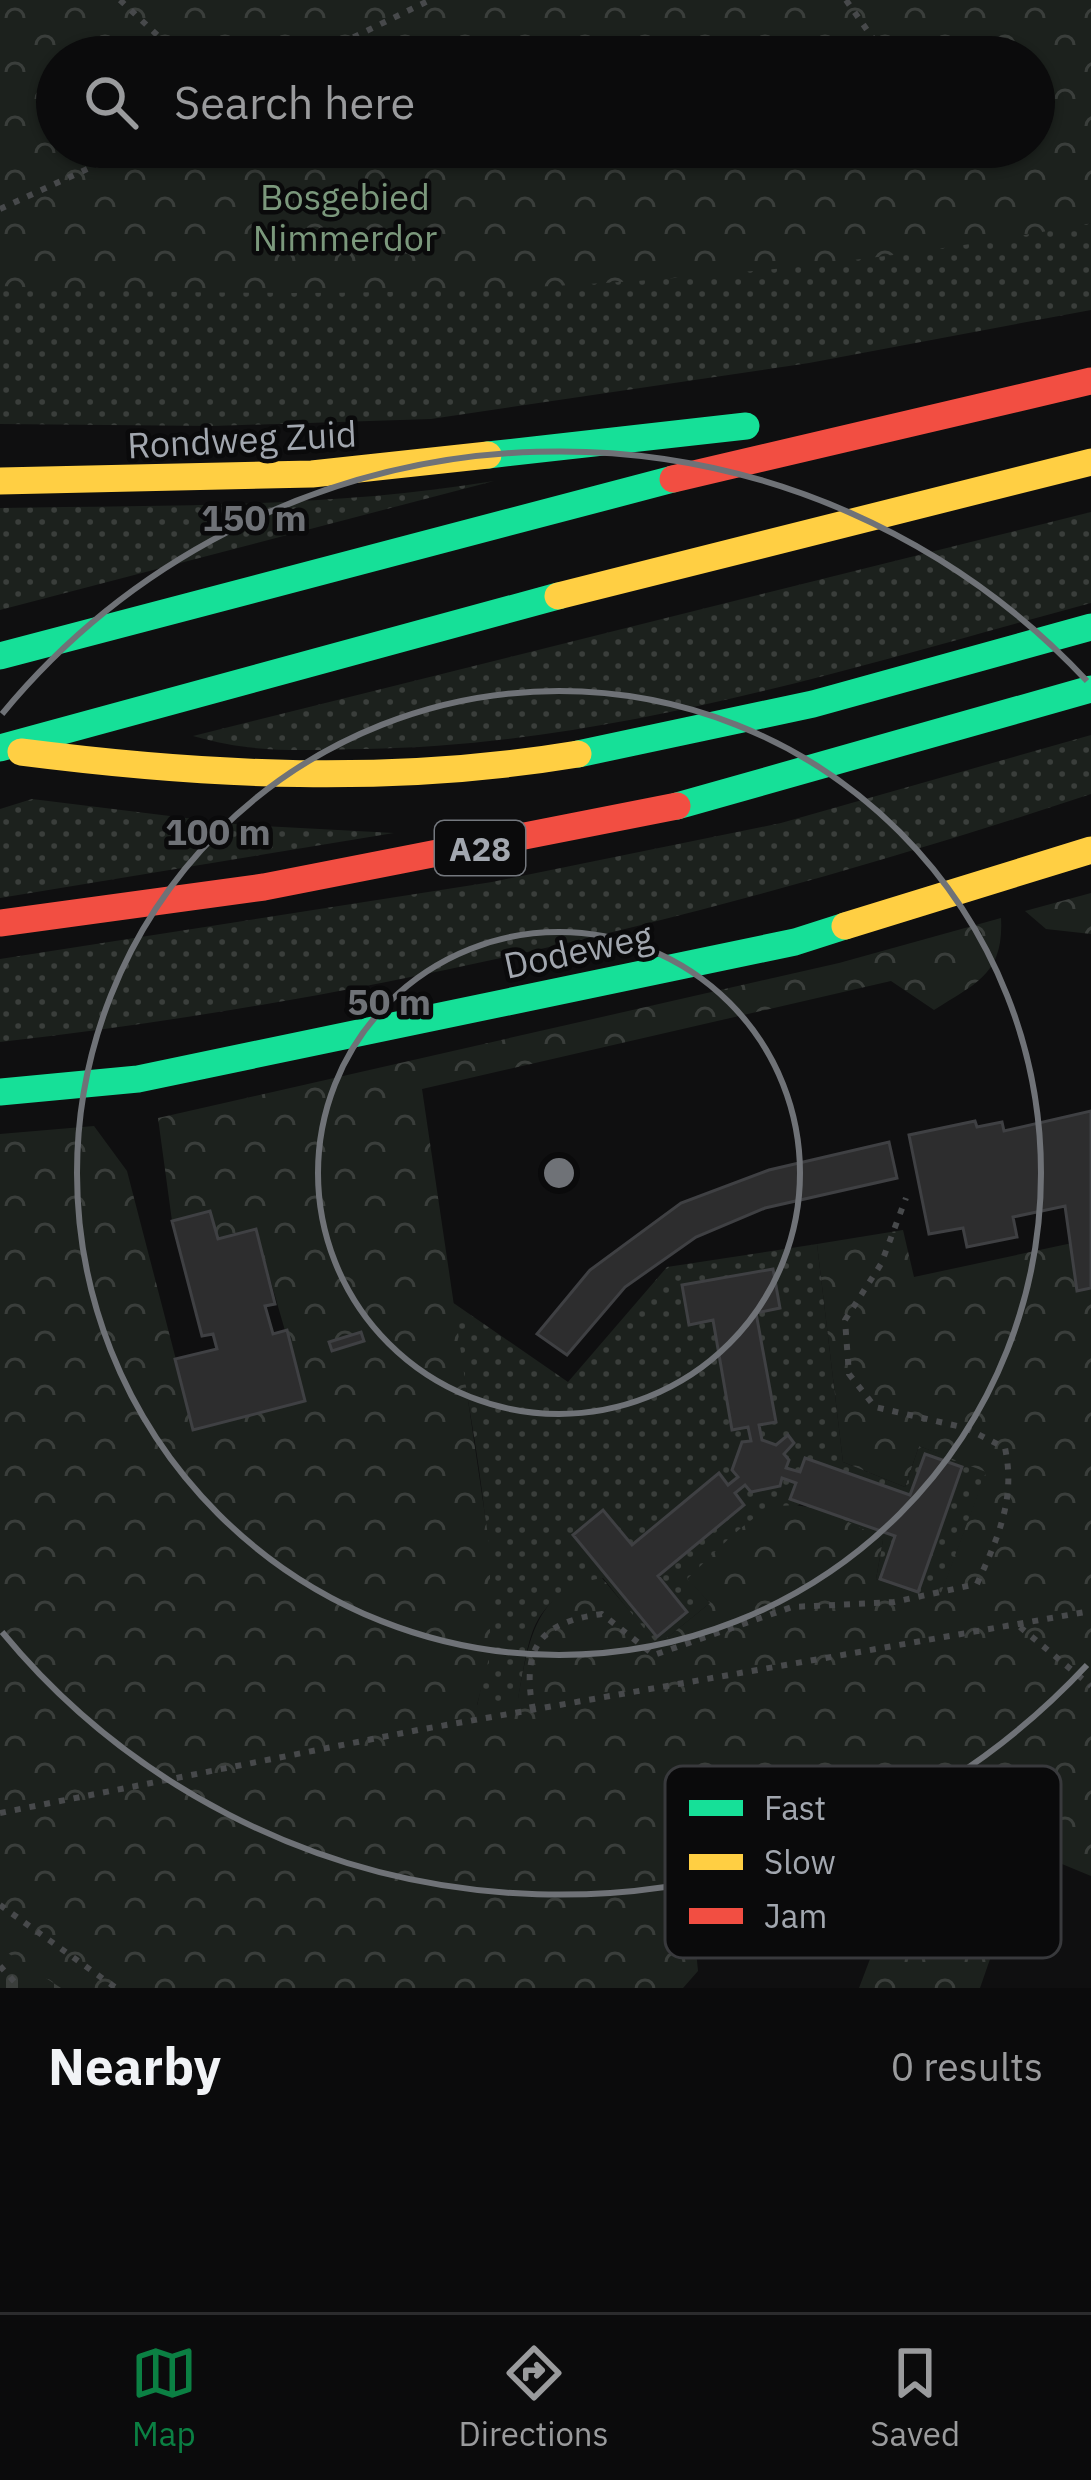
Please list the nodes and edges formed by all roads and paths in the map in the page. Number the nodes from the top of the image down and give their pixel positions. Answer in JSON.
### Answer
{"nodes":[{"id":1,"x":120,"y":0,"type":"edge"},
{"id":2,"x":430,"y":0,"type":"edge"},
{"id":3,"x":846,"y":0,"type":"edge"},
{"id":4,"x":158,"y":36,"type":"edge"},
{"id":5,"x":356,"y":36,"type":"edge"},
{"id":6,"x":871,"y":36,"type":"edge"},
{"id":7,"x":89,"y":168,"type":"edge"},
{"id":8,"x":0,"y":209,"type":"edge"},
{"id":9,"x":1091,"y":381,"type":"edge"},
{"id":10,"x":963,"y":408,"type":"junction"},
{"id":11,"x":1091,"y":462,"type":"edge"},
{"id":12,"x":0,"y":481,"type":"edge"},
{"id":13,"x":1091,"y":627,"type":"edge"},
{"id":14,"x":0,"y":656,"type":"edge"},
{"id":15,"x":1091,"y":689,"type":"edge"},
{"id":16,"x":950,"y":730,"type":"junction"},
{"id":17,"x":0,"y":748,"type":"edge"},
{"id":18,"x":162,"y":770,"type":"junction"},
{"id":19,"x":667,"y":778,"type":"dead end"},
{"id":20,"x":487,"y":794,"type":"dead end"},
{"id":21,"x":1091,"y":850,"type":"edge"},
{"id":22,"x":0,"y":923,"type":"edge"},
{"id":23,"x":0,"y":1093,"type":"edge"},
{"id":24,"x":906,"y":1198,"type":"dead end"},
{"id":25,"x":1091,"y":1611,"type":"edge"},
{"id":26,"x":1020,"y":1627,"type":"junction"},
{"id":27,"x":1091,"y":1686,"type":"edge"},
{"id":28,"x":533,"y":1710,"type":"junction"},
{"id":29,"x":0,"y":1813,"type":"edge"},
{"id":30,"x":0,"y":1905,"type":"edge"},
{"id":31,"x":0,"y":1966,"type":"edge"},
{"id":32,"x":20,"y":1988,"type":"edge"},
{"id":33,"x":116,"y":1988,"type":"edge"}],
"edges":[{"from":1,"to":4,"type":"path"},
{"from":2,"to":5,"type":"path"},
{"from":3,"to":6,"type":"path"},
{"from":7,"to":8,"type":"path"},
{"from":9,"to":10,"type":"main road"},
{"from":10,"to":12,"type":"main road","name":"Rondweg Zuid"},
{"from":10,"to":14,"type":"main road"},
{"from":11,"to":17,"type":"main road","number":"A28"},
{"from":13,"to":18,"type":"main road","number":"A28"},
{"from":15,"to":16,"type":"main road","number":"A28"},
{"from":16,"to":19,"type":"main road","number":"A28"},
{"from":16,"to":22,"type":"main road","number":"A28"},
{"from":17,"to":18,"type":"main road","number":"A28"},
{"from":18,"to":20,"type":"main road","number":"A28"},
{"from":21,"to":23,"type":"main road","name":"Dodeweg"},
{"from":24,"to":28,"type":"path"},
{"from":25,"to":26,"type":"path"},
{"from":26,"to":27,"type":"path"},
{"from":26,"to":28,"type":"path"},
{"from":28,"to":29,"type":"path"},
{"from":30,"to":33,"type":"path"},
{"from":31,"to":32,"type":"path"}]}
